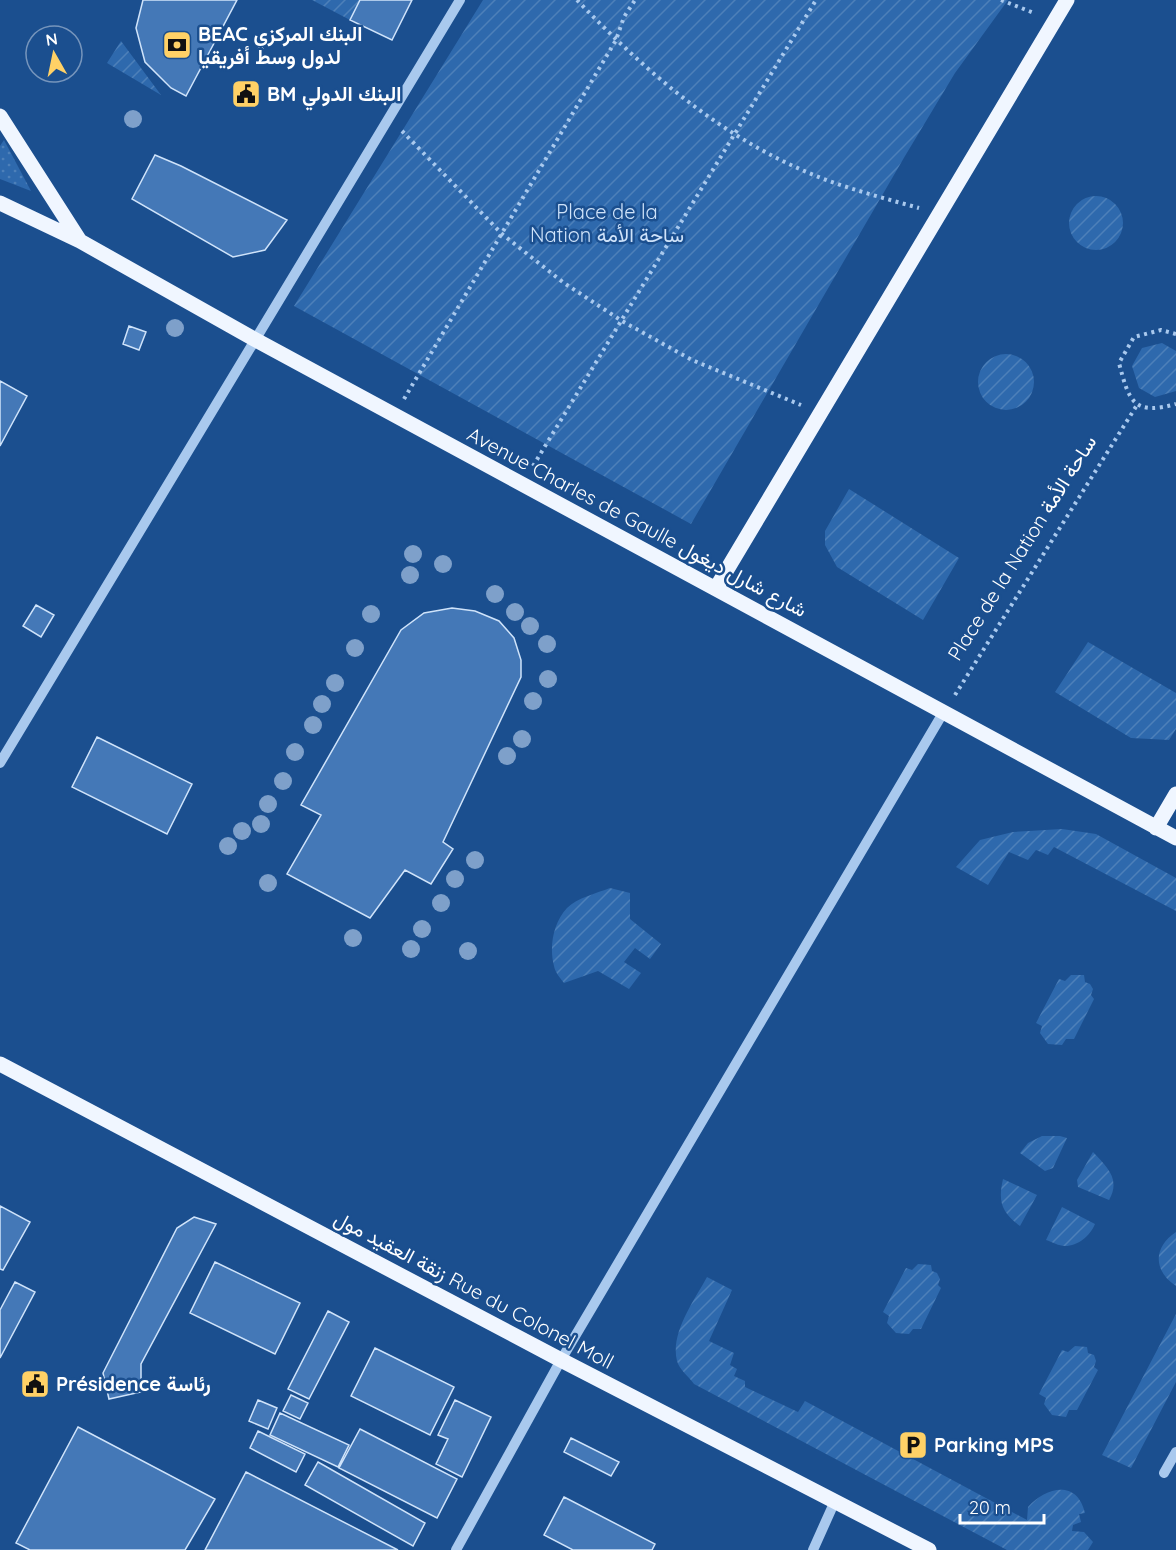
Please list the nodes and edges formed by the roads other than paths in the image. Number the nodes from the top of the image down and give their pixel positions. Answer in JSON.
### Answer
{"nodes":[{"id":1,"x":460,"y":0,"type":"edge"},
{"id":2,"x":1068,"y":0,"type":"edge"},
{"id":3,"x":0,"y":116,"type":"edge"},
{"id":4,"x":0,"y":203,"type":"edge"},
{"id":5,"x":80,"y":241,"type":"junction"},
{"id":6,"x":254,"y":339,"type":"junction"},
{"id":7,"x":716,"y":588,"type":"junction"},
{"id":8,"x":943,"y":713,"type":"junction"},
{"id":9,"x":0,"y":763,"type":"edge"},
{"id":10,"x":1176,"y":794,"type":"edge"},
{"id":11,"x":1156,"y":828,"type":"junction"},
{"id":12,"x":1176,"y":838,"type":"edge"},
{"id":13,"x":0,"y":1064,"type":"edge"},
{"id":14,"x":561,"y":1360,"type":"junction"},
{"id":15,"x":1176,"y":1452,"type":"edge"},
{"id":16,"x":1164,"y":1473,"type":"dead end"},
{"id":17,"x":835,"y":1501,"type":"junction"},
{"id":18,"x":456,"y":1550,"type":"edge"},
{"id":19,"x":813,"y":1550,"type":"edge"},
{"id":20,"x":929,"y":1550,"type":"edge"}],
"edges":[{"from":1,"to":6,"type":"street"},
{"from":2,"to":7,"type":"main road"},
{"from":3,"to":5,"type":"main road","name":"Avenue Charles de Gaulle شارع شارل ديغول"},
{"from":4,"to":5,"type":"main road","name":"Avenue Charles de Gaulle شارع شارل ديغول"},
{"from":5,"to":6,"type":"main road","name":"Avenue Charles de Gaulle شارع شارل ديغول"},
{"from":6,"to":7,"type":"main road","name":"Avenue Charles de Gaulle شارع شارل ديغول"},
{"from":6,"to":9,"type":"street"},
{"from":7,"to":8,"type":"main road","name":"Avenue Charles de Gaulle شارع شارل ديغول"},
{"from":8,"to":11,"type":"main road","name":"Avenue Charles de Gaulle شارع شارل ديغول"},
{"from":8,"to":14,"type":"street"},
{"from":10,"to":11,"type":"main road"},
{"from":11,"to":12,"type":"main road","name":"Avenue Charles de Gaulle شارع شارل ديغول"},
{"from":13,"to":14,"type":"main road","name":"زنقة العقيد مول Rue du Colonel Moll"},
{"from":14,"to":17,"type":"main road","name":"زنقة العقيد مول Rue du Colonel Moll"},
{"from":14,"to":18,"type":"street"},
{"from":15,"to":16,"type":"street"},
{"from":17,"to":19,"type":"street"},
{"from":17,"to":20,"type":"main road","name":"زنقة العقيد مول Rue du Colonel Moll"}]}
